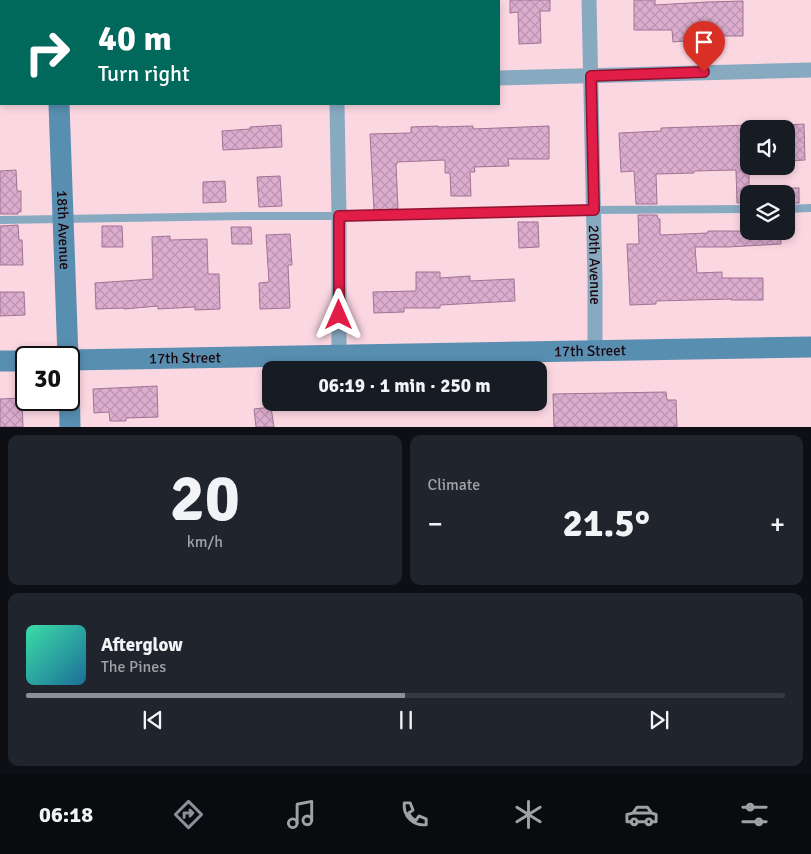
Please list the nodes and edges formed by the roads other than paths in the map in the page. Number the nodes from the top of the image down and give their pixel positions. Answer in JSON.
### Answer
{"nodes":[{"id":1,"x":589,"y":0,"type":"edge"},
{"id":2,"x":811,"y":70,"type":"edge"},
{"id":3,"x":591,"y":76,"type":"junction"},
{"id":4,"x":500,"y":78,"type":"edge"},
{"id":5,"x":59,"y":105,"type":"edge"},
{"id":6,"x":337,"y":105,"type":"edge"},
{"id":7,"x":811,"y":208,"type":"edge"},
{"id":8,"x":795,"y":209,"type":"edge"},
{"id":9,"x":594,"y":210,"type":"junction"},
{"id":10,"x":740,"y":210,"type":"edge"},
{"id":11,"x":339,"y":216,"type":"junction"},
{"id":12,"x":63,"y":219,"type":"junction"},
{"id":13,"x":0,"y":220,"type":"edge"},
{"id":14,"x":68,"y":346,"type":"edge"},
{"id":15,"x":811,"y":347,"type":"edge"},
{"id":16,"x":595,"y":351,"type":"junction"},
{"id":17,"x":339,"y":355,"type":"junction"},
{"id":18,"x":80,"y":359,"type":"edge"},
{"id":19,"x":0,"y":361,"type":"edge"},
{"id":20,"x":15,"y":361,"type":"edge"},
{"id":21,"x":70,"y":411,"type":"edge"},
{"id":22,"x":70,"y":426,"type":"edge"}],
"edges":[{"from":1,"to":3,"type":"street","name":"20th Avenue"},
{"from":2,"to":3,"type":"street"},
{"from":3,"to":4,"type":"street"},
{"from":3,"to":9,"type":"street","name":"20th Avenue"},
{"from":5,"to":12,"type":"main road","name":"18th Avenue"},
{"from":6,"to":11,"type":"street"},
{"from":7,"to":8,"type":"lane"},
{"from":9,"to":10,"type":"lane"},
{"from":9,"to":11,"type":"lane"},
{"from":9,"to":16,"type":"street","name":"20th Avenue"},
{"from":11,"to":12,"type":"lane"},
{"from":11,"to":17,"type":"street"},
{"from":12,"to":13,"type":"lane"},
{"from":12,"to":14,"type":"main road","name":"18th Avenue"},
{"from":15,"to":16,"type":"main road","name":"17th Street"},
{"from":16,"to":17,"type":"main road","name":"17th Street"},
{"from":17,"to":18,"type":"main road","name":"17th Street"},
{"from":19,"to":20,"type":"main road"},
{"from":21,"to":22,"type":"main road"}]}
